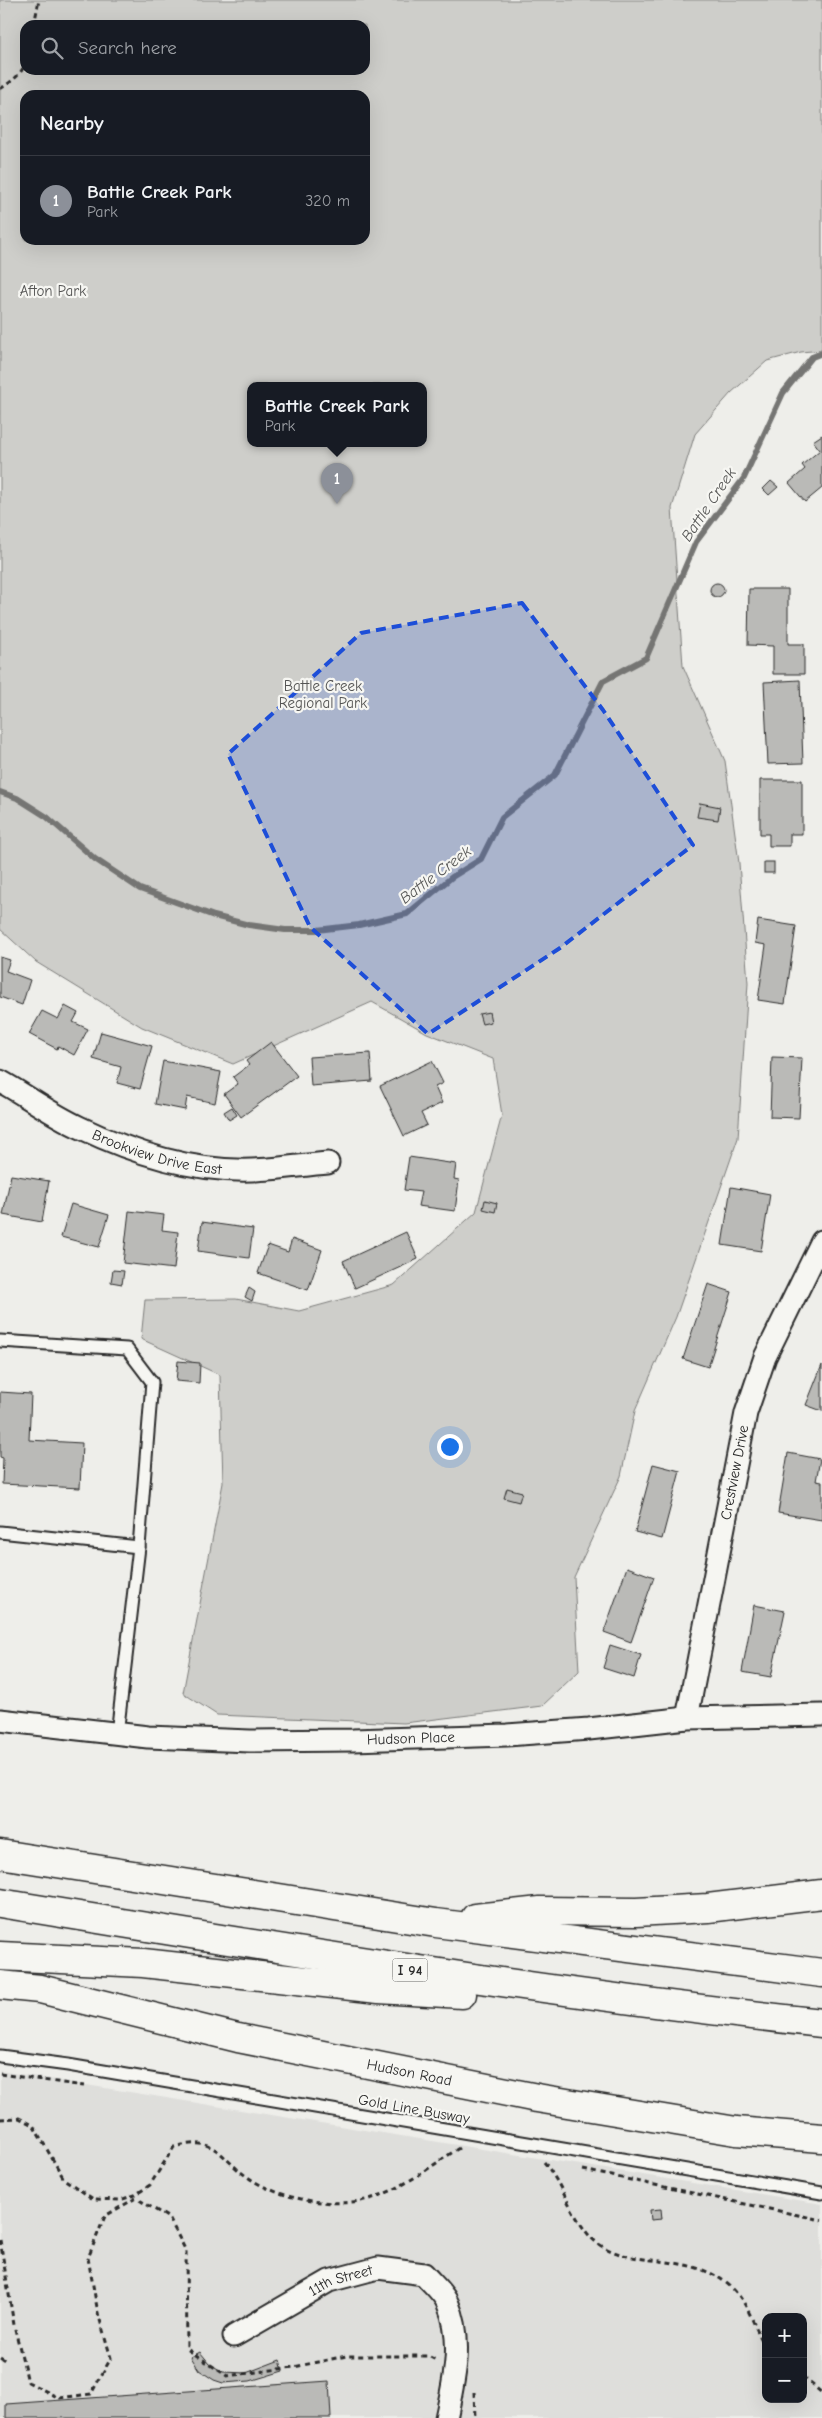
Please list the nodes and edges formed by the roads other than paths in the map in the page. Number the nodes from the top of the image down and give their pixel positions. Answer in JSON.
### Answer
{"nodes":[{"id":1,"x":0,"y":1081,"type":"edge"},
{"id":2,"x":328,"y":1163,"type":"dead end"},
{"id":3,"x":822,"y":1241,"type":"edge"},
{"id":4,"x":0,"y":1341,"type":"edge"},
{"id":5,"x":0,"y":1532,"type":"edge"},
{"id":6,"x":139,"y":1547,"type":"junction"},
{"id":7,"x":822,"y":1715,"type":"edge"},
{"id":8,"x":687,"y":1718,"type":"junction"},
{"id":9,"x":0,"y":1720,"type":"edge"},
{"id":10,"x":117,"y":1734,"type":"junction"},
{"id":11,"x":0,"y":1854,"type":"edge"},
{"id":12,"x":822,"y":1894,"type":"edge"},
{"id":13,"x":0,"y":1904,"type":"edge"},
{"id":14,"x":436,"y":1923,"type":"junction"},
{"id":15,"x":0,"y":1956,"type":"edge"},
{"id":16,"x":822,"y":1973,"type":"edge"},
{"id":17,"x":0,"y":1985,"type":"edge"},
{"id":18,"x":681,"y":2007,"type":"junction"},
{"id":19,"x":822,"y":2023,"type":"edge"},
{"id":20,"x":0,"y":2056,"type":"edge"},
{"id":21,"x":779,"y":2135,"type":"junction"},
{"id":22,"x":822,"y":2138,"type":"edge"},
{"id":23,"x":822,"y":2145,"type":"edge"},
{"id":24,"x":822,"y":2194,"type":"edge"},
{"id":25,"x":234,"y":2336,"type":"dead end"},
{"id":26,"x":446,"y":2418,"type":"edge"}],
"edges":[{"from":1,"to":2,"type":"street","name":"Brookview Drive East"},
{"from":3,"to":8,"type":"street","name":"Crestview Drive"},
{"from":4,"to":6,"type":"lane"},
{"from":5,"to":6,"type":"lane"},
{"from":6,"to":10,"type":"lane"},
{"from":7,"to":8,"type":"street","name":"Hudson Place"},
{"from":8,"to":10,"type":"street","name":"Hudson Place"},
{"from":9,"to":10,"type":"street","name":"Hudson Place"},
{"from":11,"to":14,"type":"main road"},
{"from":12,"to":14,"type":"main road"},
{"from":13,"to":18,"type":"main road","number":"I 94"},
{"from":14,"to":16,"type":"main road"},
{"from":15,"to":18,"type":"main road"},
{"from":17,"to":21,"type":"main road","name":"Hudson Road"},
{"from":18,"to":19,"type":"main road","number":"I 94"},
{"from":20,"to":24,"type":"lane","name":"Gold Line Busway"},
{"from":21,"to":22,"type":"main road","name":"Hudson Road"},
{"from":21,"to":23,"type":"street"},
{"from":25,"to":26,"type":"street","name":"11th Street"}]}
